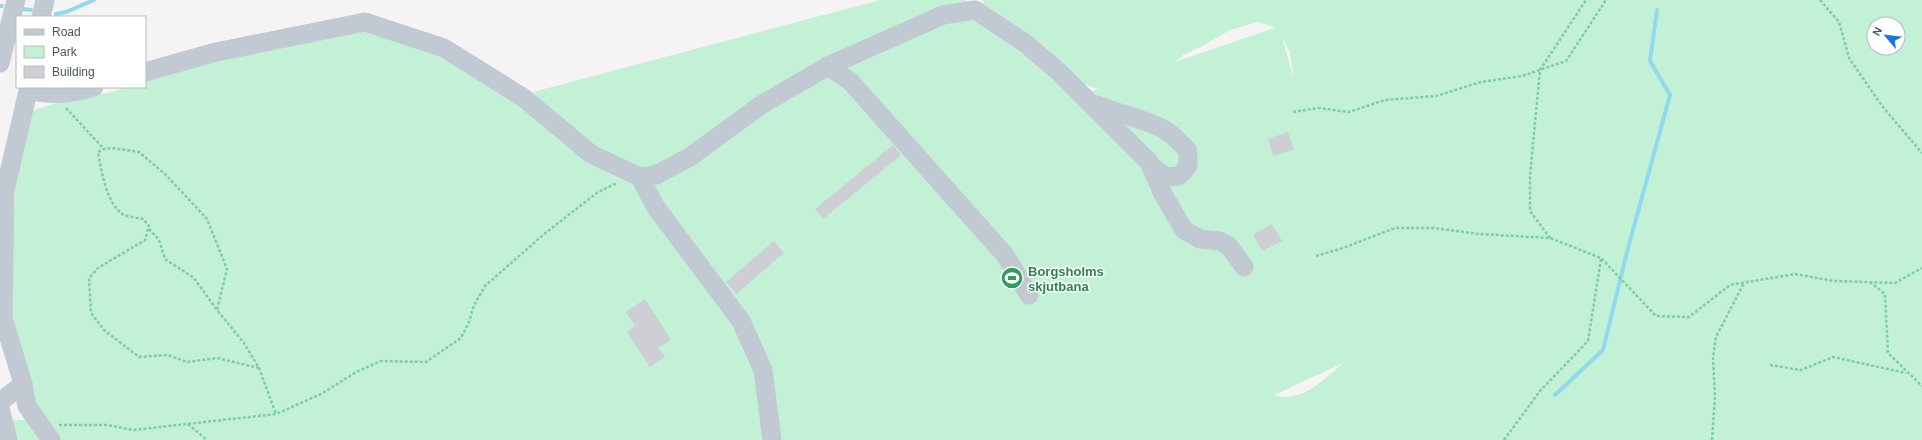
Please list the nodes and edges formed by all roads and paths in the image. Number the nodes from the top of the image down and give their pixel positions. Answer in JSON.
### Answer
{"nodes":[{"id":1,"x":16,"y":0,"type":"edge"},
{"id":2,"x":45,"y":0,"type":"edge"},
{"id":3,"x":1586,"y":0,"type":"edge"},
{"id":4,"x":1606,"y":0,"type":"edge"},
{"id":5,"x":1820,"y":0,"type":"edge"},
{"id":6,"x":41,"y":16,"type":"edge"},
{"id":7,"x":0,"y":63,"type":"edge"},
{"id":8,"x":828,"y":66,"type":"junction"},
{"id":9,"x":1540,"y":70,"type":"junction"},
{"id":10,"x":146,"y":72,"type":"edge"},
{"id":11,"x":91,"y":88,"type":"edge"},
{"id":12,"x":29,"y":89,"type":"edge"},
{"id":13,"x":49,"y":95,"type":"junction"},
{"id":14,"x":1089,"y":102,"type":"junction"},
{"id":15,"x":1293,"y":112,"type":"dead end"},
{"id":16,"x":104,"y":149,"type":"junction"},
{"id":17,"x":1922,"y":153,"type":"edge"},
{"id":18,"x":1151,"y":166,"type":"junction"},
{"id":19,"x":640,"y":177,"type":"junction"},
{"id":20,"x":148,"y":229,"type":"junction"},
{"id":21,"x":1550,"y":238,"type":"junction"},
{"id":22,"x":1316,"y":256,"type":"dead end"},
{"id":23,"x":1601,"y":258,"type":"junction"},
{"id":24,"x":1244,"y":267,"type":"dead end"},
{"id":25,"x":1922,"y":268,"type":"edge"},
{"id":26,"x":1870,"y":282,"type":"junction"},
{"id":27,"x":1745,"y":283,"type":"junction"},
{"id":28,"x":1029,"y":296,"type":"dead end"},
{"id":29,"x":217,"y":310,"type":"junction"},
{"id":30,"x":1770,"y":365,"type":"dead end"},
{"id":31,"x":259,"y":368,"type":"junction"},
{"id":32,"x":1906,"y":372,"type":"junction"},
{"id":33,"x":23,"y":384,"type":"junction"},
{"id":34,"x":1922,"y":386,"type":"edge"},
{"id":35,"x":0,"y":402,"type":"edge"},
{"id":36,"x":0,"y":408,"type":"edge"},
{"id":37,"x":276,"y":414,"type":"junction"},
{"id":38,"x":188,"y":424,"type":"junction"},
{"id":39,"x":53,"y":432,"type":"edge"},
{"id":40,"x":8,"y":440,"type":"edge"},
{"id":41,"x":207,"y":440,"type":"edge"},
{"id":42,"x":772,"y":440,"type":"edge"},
{"id":43,"x":1504,"y":440,"type":"edge"},
{"id":44,"x":1712,"y":440,"type":"edge"}],
"edges":[{"from":1,"to":7,"type":"street"},
{"from":2,"to":6,"type":"street"},
{"from":3,"to":9,"type":"path"},
{"from":4,"to":9,"type":"path"},
{"from":5,"to":17,"type":"path"},
{"from":8,"to":14,"type":"street"},
{"from":8,"to":19,"type":"street"},
{"from":8,"to":28,"type":"street"},
{"from":9,"to":15,"type":"path"},
{"from":9,"to":21,"type":"path"},
{"from":10,"to":19,"type":"street"},
{"from":11,"to":13,"type":"street"},
{"from":12,"to":13,"type":"street"},
{"from":12,"to":33,"type":"street"},
{"from":13,"to":16,"type":"path"},
{"from":14,"to":18,"type":"street"},
{"from":14,"to":18,"type":"street"},
{"from":16,"to":20,"type":"path"},
{"from":16,"to":29,"type":"path"},
{"from":18,"to":24,"type":"street"},
{"from":19,"to":37,"type":"path"},
{"from":19,"to":42,"type":"street"},
{"from":20,"to":29,"type":"path"},
{"from":20,"to":31,"type":"path"},
{"from":21,"to":22,"type":"path"},
{"from":21,"to":23,"type":"path"},
{"from":23,"to":27,"type":"path"},
{"from":23,"to":43,"type":"path"},
{"from":25,"to":26,"type":"path"},
{"from":26,"to":27,"type":"path"},
{"from":26,"to":32,"type":"path"},
{"from":27,"to":44,"type":"path"},
{"from":29,"to":31,"type":"path"},
{"from":30,"to":32,"type":"path"},
{"from":31,"to":37,"type":"path"},
{"from":32,"to":34,"type":"path"},
{"from":33,"to":35,"type":"street"},
{"from":33,"to":39,"type":"street"},
{"from":36,"to":40,"type":"street"},
{"from":37,"to":38,"type":"path"},
{"from":38,"to":39,"type":"path"},
{"from":38,"to":41,"type":"path"}]}
